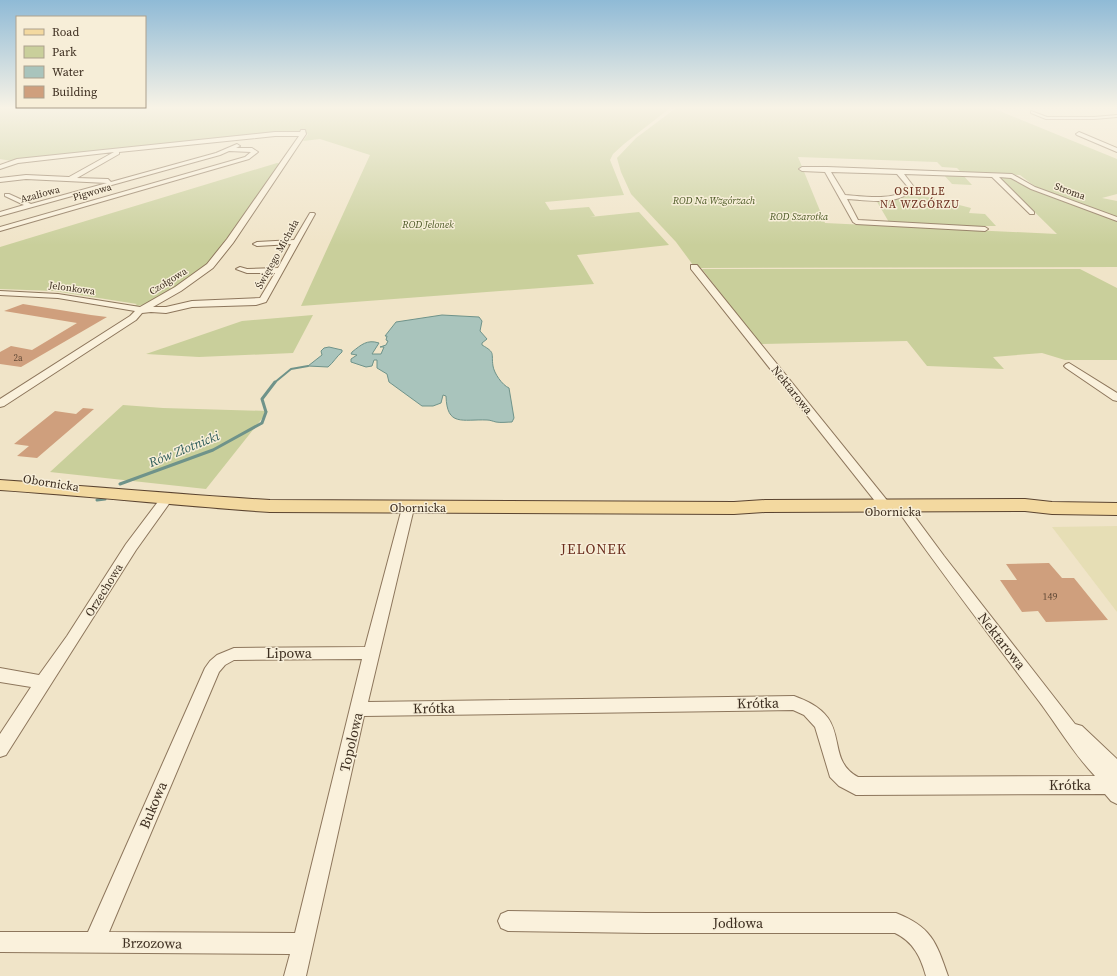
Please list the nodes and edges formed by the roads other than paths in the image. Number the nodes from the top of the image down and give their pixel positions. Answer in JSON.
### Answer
{"nodes":[{"id":1,"x":87,"y":154,"type":"edge"},
{"id":2,"x":115,"y":154,"type":"edge"},
{"id":3,"x":218,"y":154,"type":"edge"},
{"id":4,"x":253,"y":154,"type":"edge"},
{"id":5,"x":289,"y":154,"type":"edge"},
{"id":6,"x":161,"y":163,"type":"dead end"},
{"id":7,"x":0,"y":167,"type":"edge"},
{"id":8,"x":172,"y":167,"type":"junction"},
{"id":9,"x":802,"y":169,"type":"dead end"},
{"id":10,"x":828,"y":170,"type":"junction"},
{"id":11,"x":899,"y":172,"type":"junction"},
{"id":12,"x":993,"y":175,"type":"junction"},
{"id":13,"x":70,"y":179,"type":"junction"},
{"id":14,"x":0,"y":180,"type":"edge"},
{"id":15,"x":116,"y":182,"type":"junction"},
{"id":16,"x":17,"y":192,"type":"dead end"},
{"id":17,"x":3,"y":196,"type":"edge"},
{"id":18,"x":841,"y":197,"type":"junction"},
{"id":19,"x":31,"y":206,"type":"junction"},
{"id":20,"x":1032,"y":213,"type":"dead end"},
{"id":21,"x":0,"y":214,"type":"edge"},
{"id":22,"x":312,"y":214,"type":"dead end"},
{"id":23,"x":1117,"y":219,"type":"edge"},
{"id":24,"x":0,"y":229,"type":"edge"},
{"id":25,"x":985,"y":229,"type":"dead end"},
{"id":26,"x":297,"y":242,"type":"junction"},
{"id":27,"x":257,"y":244,"type":"dead end"},
{"id":28,"x":694,"y":268,"type":"dead end"},
{"id":29,"x":240,"y":269,"type":"dead end"},
{"id":30,"x":281,"y":270,"type":"junction"},
{"id":31,"x":0,"y":293,"type":"edge"},
{"id":32,"x":139,"y":311,"type":"junction"},
{"id":33,"x":1069,"y":366,"type":"dead end"},
{"id":34,"x":1117,"y":398,"type":"edge"},
{"id":35,"x":0,"y":404,"type":"edge"},
{"id":36,"x":0,"y":476,"type":"edge"},
{"id":37,"x":0,"y":485,"type":"edge"},
{"id":38,"x":102,"y":492,"type":"junction"},
{"id":39,"x":167,"y":498,"type":"junction"},
{"id":40,"x":408,"y":508,"type":"junction"},
{"id":41,"x":895,"y":509,"type":"junction"},
{"id":42,"x":1117,"y":509,"type":"edge"},
{"id":43,"x":371,"y":653,"type":"junction"},
{"id":44,"x":213,"y":668,"type":"joint"},
{"id":45,"x":0,"y":676,"type":"edge"},
{"id":46,"x":43,"y":682,"type":"junction"},
{"id":47,"x":359,"y":709,"type":"junction"},
{"id":48,"x":0,"y":749,"type":"edge"},
{"id":49,"x":1114,"y":784,"type":"edge"},
{"id":50,"x":508,"y":921,"type":"dead end"},
{"id":51,"x":0,"y":942,"type":"edge"},
{"id":52,"x":94,"y":942,"type":"junction"},
{"id":53,"x":303,"y":944,"type":"junction"},
{"id":54,"x":296,"y":976,"type":"edge"},
{"id":55,"x":937,"y":976,"type":"edge"}],
"edges":[{"from":1,"to":7,"type":"street"},
{"from":2,"to":13,"type":"street"},
{"from":3,"to":8,"type":"street","name":"Azaliowa"},
{"from":4,"to":24,"type":"street","name":"Pigwowa"},
{"from":5,"to":32,"type":"street","name":"Czołgowa"},
{"from":6,"to":8,"type":"street"},
{"from":8,"to":15,"type":"street","name":"Azaliowa"},
{"from":9,"to":10,"type":"street","name":"Stroma"},
{"from":10,"to":11,"type":"street","name":"Stroma"},
{"from":10,"to":18,"type":"street"},
{"from":11,"to":12,"type":"street","name":"Stroma"},
{"from":11,"to":18,"type":"street"},
{"from":12,"to":20,"type":"street"},
{"from":12,"to":23,"type":"street","name":"Stroma"},
{"from":13,"to":14,"type":"street"},
{"from":13,"to":15,"type":"street"},
{"from":15,"to":19,"type":"street","name":"Azaliowa"},
{"from":16,"to":17,"type":"street"},
{"from":17,"to":19,"type":"street"},
{"from":18,"to":25,"type":"street"},
{"from":19,"to":21,"type":"street","name":"Azaliowa"},
{"from":22,"to":26,"type":"street","name":"Świętego Michała"},
{"from":26,"to":27,"type":"street"},
{"from":26,"to":30,"type":"street","name":"Świętego Michała"},
{"from":28,"to":41,"type":"street","name":"Nektarowa"},
{"from":29,"to":30,"type":"street"},
{"from":30,"to":32,"type":"street","name":"Świętego Michała"},
{"from":31,"to":32,"type":"street","name":"Jelonkowa"},
{"from":32,"to":35,"type":"street","name":"Czołgowa"},
{"from":33,"to":34,"type":"street"},
{"from":36,"to":38,"type":"main road","name":"Obornicka"},
{"from":37,"to":38,"type":"main road","name":"Obornicka"},
{"from":38,"to":39,"type":"main road","name":"Obornicka"},
{"from":39,"to":40,"type":"main road","name":"Obornicka"},
{"from":39,"to":46,"type":"street","name":"Orzechowa"},
{"from":40,"to":41,"type":"main road","name":"Obornicka"},
{"from":40,"to":43,"type":"street","name":"Topolowa"},
{"from":41,"to":42,"type":"main road","name":"Obornicka"},
{"from":41,"to":49,"type":"street","name":"Nektarowa"},
{"from":43,"to":44,"type":"street","name":"Lipowa"},
{"from":43,"to":47,"type":"street","name":"Topolowa"},
{"from":44,"to":52,"type":"street","name":"Bukowa"},
{"from":45,"to":46,"type":"street"},
{"from":46,"to":48,"type":"street","name":"Orzechowa"},
{"from":47,"to":49,"type":"street","name":"Krótka"},
{"from":47,"to":53,"type":"street","name":"Topolowa"},
{"from":50,"to":55,"type":"street","name":"Jodłowa"},
{"from":51,"to":52,"type":"street","name":"Brzozowa"},
{"from":52,"to":53,"type":"street","name":"Brzozowa"},
{"from":53,"to":54,"type":"street","name":"Topolowa"}]}
